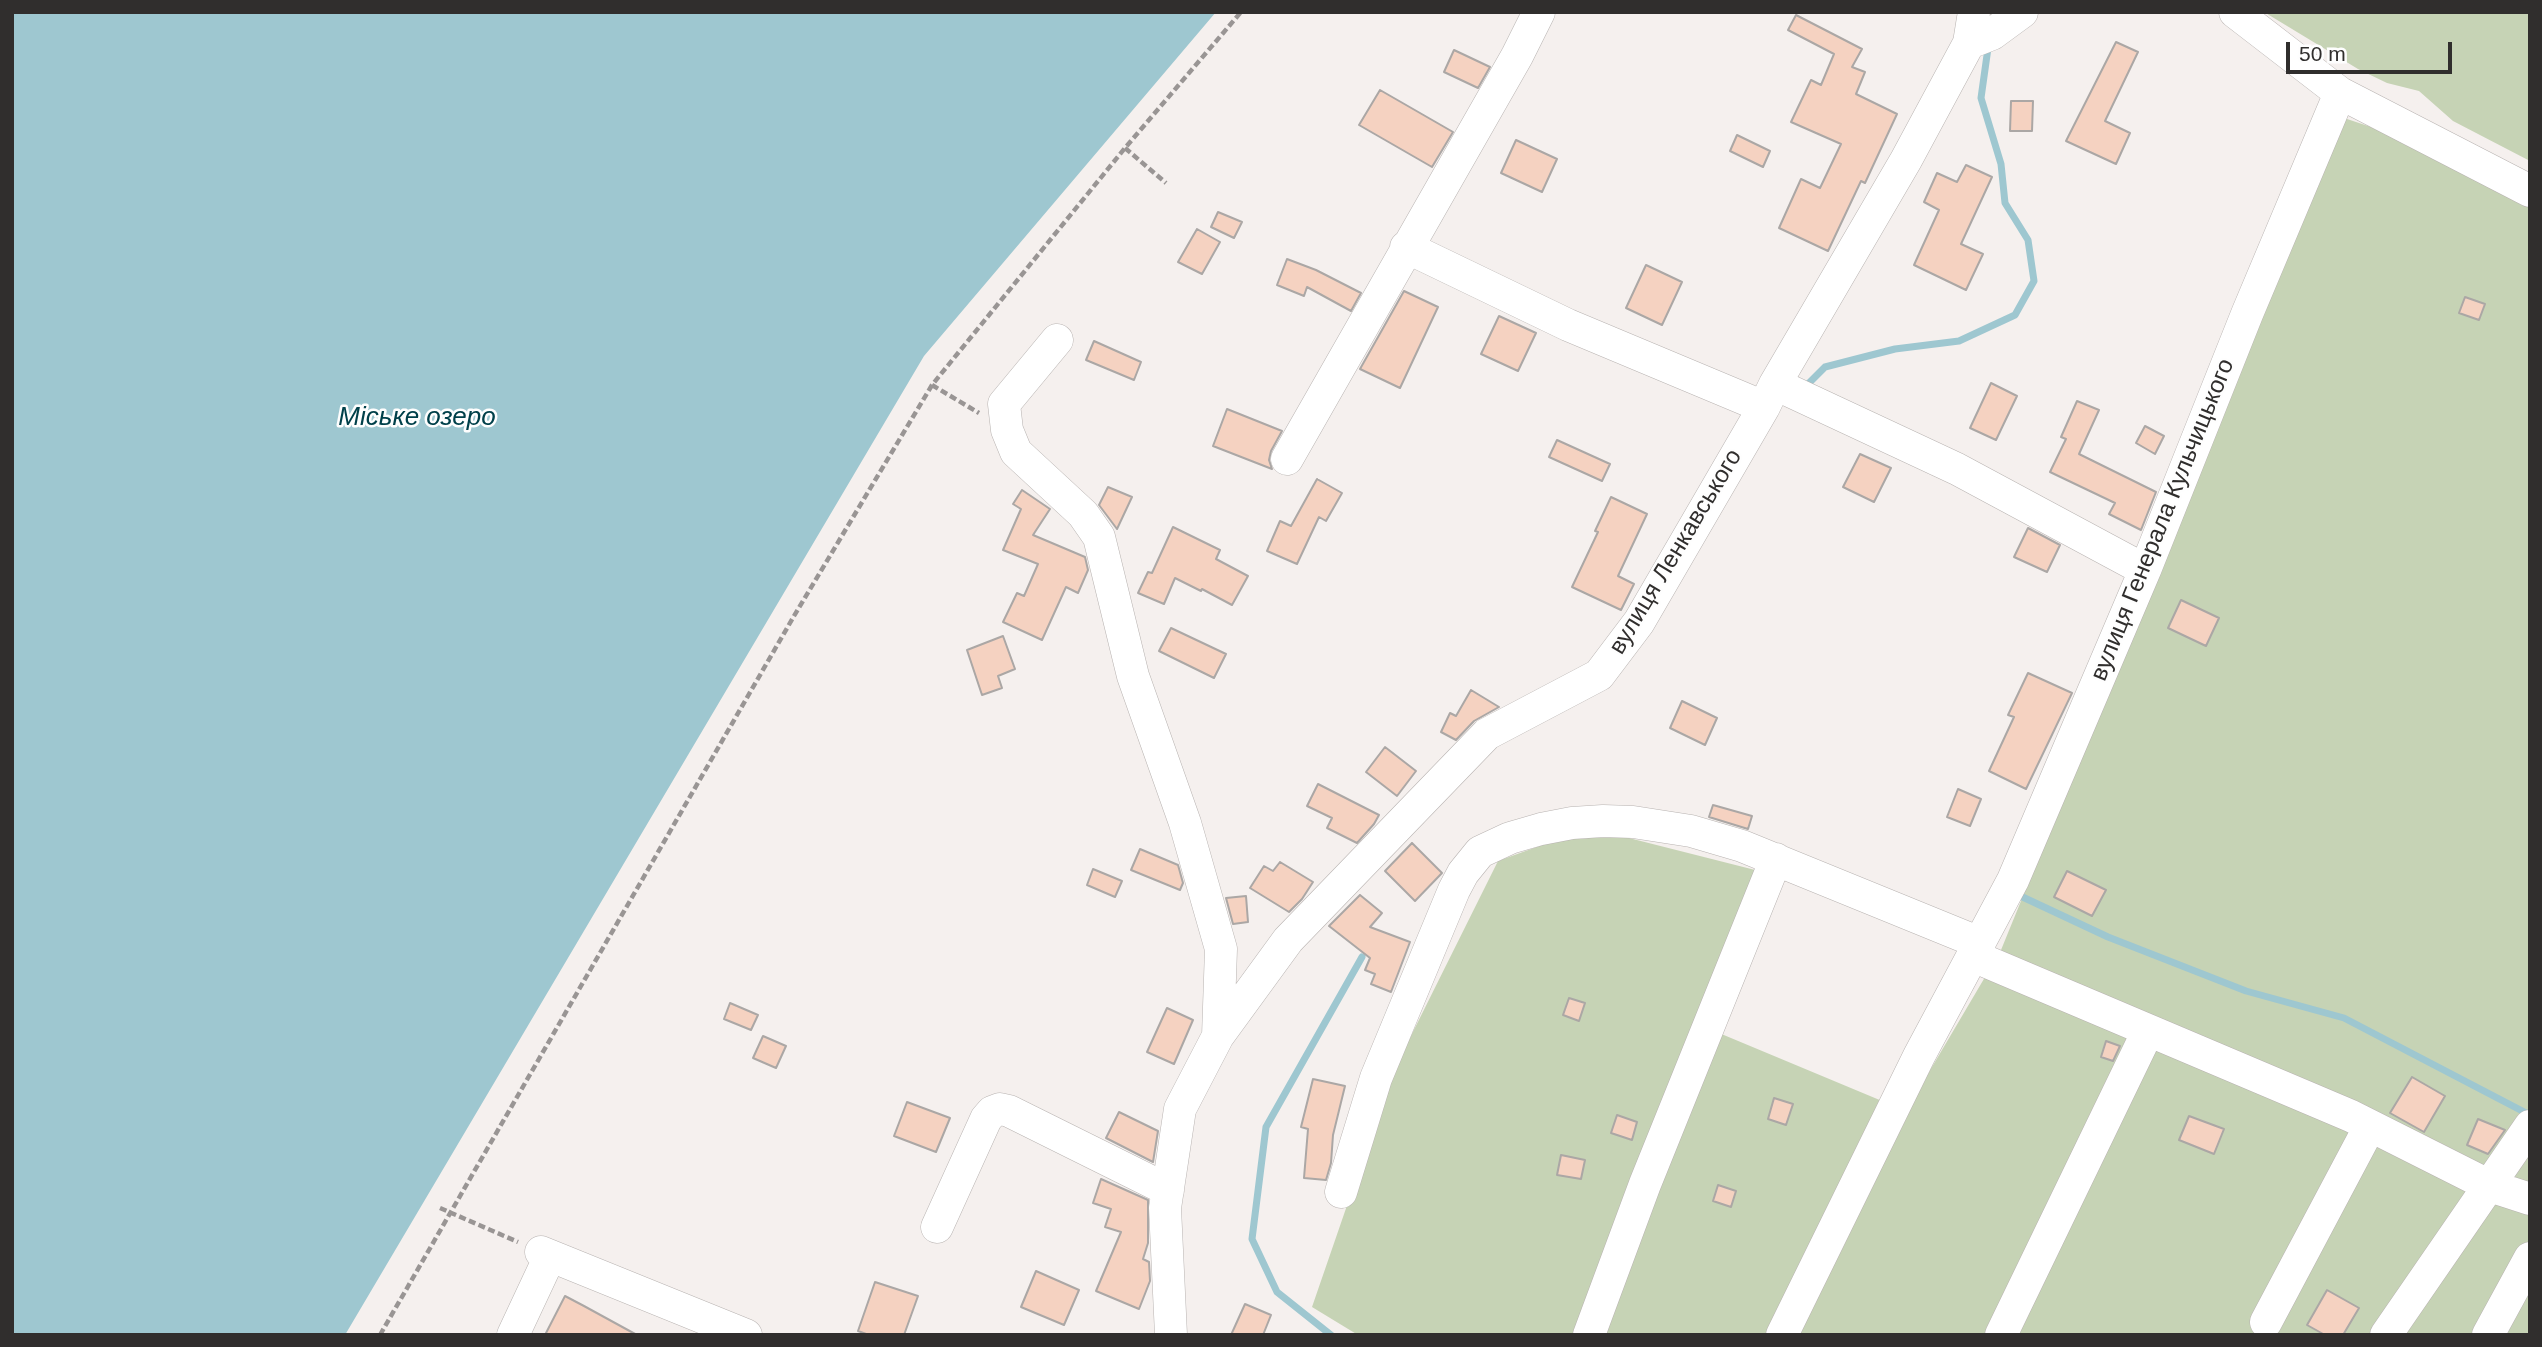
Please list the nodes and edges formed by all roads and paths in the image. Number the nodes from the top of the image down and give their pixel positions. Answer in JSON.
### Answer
{"nodes":[{"id":1,"x":1241,"y":12,"type":"edge"},
{"id":2,"x":1539,"y":12,"type":"edge"},
{"id":3,"x":1974,"y":12,"type":"edge"},
{"id":4,"x":2022,"y":12,"type":"edge"},
{"id":5,"x":2235,"y":12,"type":"edge"},
{"id":6,"x":1969,"y":43,"type":"junction"},
{"id":7,"x":2340,"y":93,"type":"junction"},
{"id":8,"x":1125,"y":148,"type":"junction"},
{"id":9,"x":1166,"y":183,"type":"dead end"},
{"id":10,"x":2530,"y":191,"type":"edge"},
{"id":11,"x":1406,"y":247,"type":"junction"},
{"id":12,"x":1058,"y":340,"type":"dead end"},
{"id":13,"x":932,"y":385,"type":"junction"},
{"id":14,"x":1769,"y":396,"type":"junction"},
{"id":15,"x":1007,"y":430,"type":"junction"},
{"id":16,"x":1287,"y":459,"type":"dead end"},
{"id":17,"x":2145,"y":570,"type":"junction"},
{"id":18,"x":1776,"y":859,"type":"junction"},
{"id":19,"x":1976,"y":949,"type":"junction"},
{"id":20,"x":2148,"y":1031,"type":"junction"},
{"id":21,"x":1218,"y":1036,"type":"junction"},
{"id":22,"x":2370,"y":1126,"type":"junction"},
{"id":23,"x":2530,"y":1126,"type":"edge"},
{"id":24,"x":2490,"y":1186,"type":"junction"},
{"id":25,"x":1168,"y":1190,"type":"junction"},
{"id":26,"x":1341,"y":1192,"type":"dead end"},
{"id":27,"x":2530,"y":1199,"type":"edge"},
{"id":28,"x":440,"y":1208,"type":"dead end"},
{"id":29,"x":452,"y":1213,"type":"junction"},
{"id":30,"x":937,"y":1227,"type":"dead end"},
{"id":31,"x":546,"y":1254,"type":"junction"},
{"id":32,"x":2530,"y":1258,"type":"edge"},
{"id":33,"x":2266,"y":1322,"type":"dead end"},
{"id":34,"x":692,"y":1325,"type":"edge"},
{"id":35,"x":380,"y":1335,"type":"edge"},
{"id":36,"x":513,"y":1335,"type":"edge"},
{"id":37,"x":746,"y":1335,"type":"edge"},
{"id":38,"x":1171,"y":1335,"type":"edge"},
{"id":39,"x":1589,"y":1335,"type":"edge"},
{"id":40,"x":1782,"y":1335,"type":"edge"},
{"id":41,"x":2001,"y":1335,"type":"edge"},
{"id":42,"x":2386,"y":1335,"type":"edge"},
{"id":43,"x":2487,"y":1335,"type":"edge"}],
"edges":[{"from":1,"to":8,"type":"path"},
{"from":2,"to":11,"type":"street"},
{"from":3,"to":6,"type":"street","name":"вулиця Ленкавського"},
{"from":4,"to":6,"type":"street"},
{"from":5,"to":7,"type":"street"},
{"from":6,"to":14,"type":"street","name":"вулиця Ленкавського"},
{"from":7,"to":10,"type":"street"},
{"from":7,"to":17,"type":"street","name":"вулиця Генерала Кульчицького"},
{"from":8,"to":9,"type":"path"},
{"from":8,"to":13,"type":"path"},
{"from":11,"to":14,"type":"street"},
{"from":11,"to":16,"type":"street"},
{"from":12,"to":15,"type":"street"},
{"from":13,"to":15,"type":"path"},
{"from":13,"to":29,"type":"path"},
{"from":14,"to":17,"type":"street"},
{"from":14,"to":21,"type":"street","name":"вулиця Ленкавського"},
{"from":15,"to":21,"type":"street"},
{"from":17,"to":19,"type":"street","name":"вулиця Генерала Кульчицького"},
{"from":18,"to":19,"type":"street"},
{"from":18,"to":26,"type":"street"},
{"from":18,"to":39,"type":"street"},
{"from":19,"to":20,"type":"street"},
{"from":19,"to":40,"type":"street","name":"вулиця Генерала Кульчицького"},
{"from":20,"to":22,"type":"street"},
{"from":20,"to":41,"type":"street"},
{"from":21,"to":25,"type":"street","name":"вулиця Ленкавського"},
{"from":22,"to":24,"type":"street"},
{"from":22,"to":33,"type":"street"},
{"from":23,"to":24,"type":"street"},
{"from":24,"to":27,"type":"street"},
{"from":24,"to":42,"type":"street"},
{"from":25,"to":30,"type":"street"},
{"from":25,"to":38,"type":"street","name":"вулиця Ленкавського"},
{"from":28,"to":29,"type":"path"},
{"from":29,"to":31,"type":"path"},
{"from":29,"to":35,"type":"path"},
{"from":31,"to":34,"type":"street"},
{"from":31,"to":36,"type":"street"},
{"from":32,"to":43,"type":"street"},
{"from":34,"to":37,"type":"street"}]}
